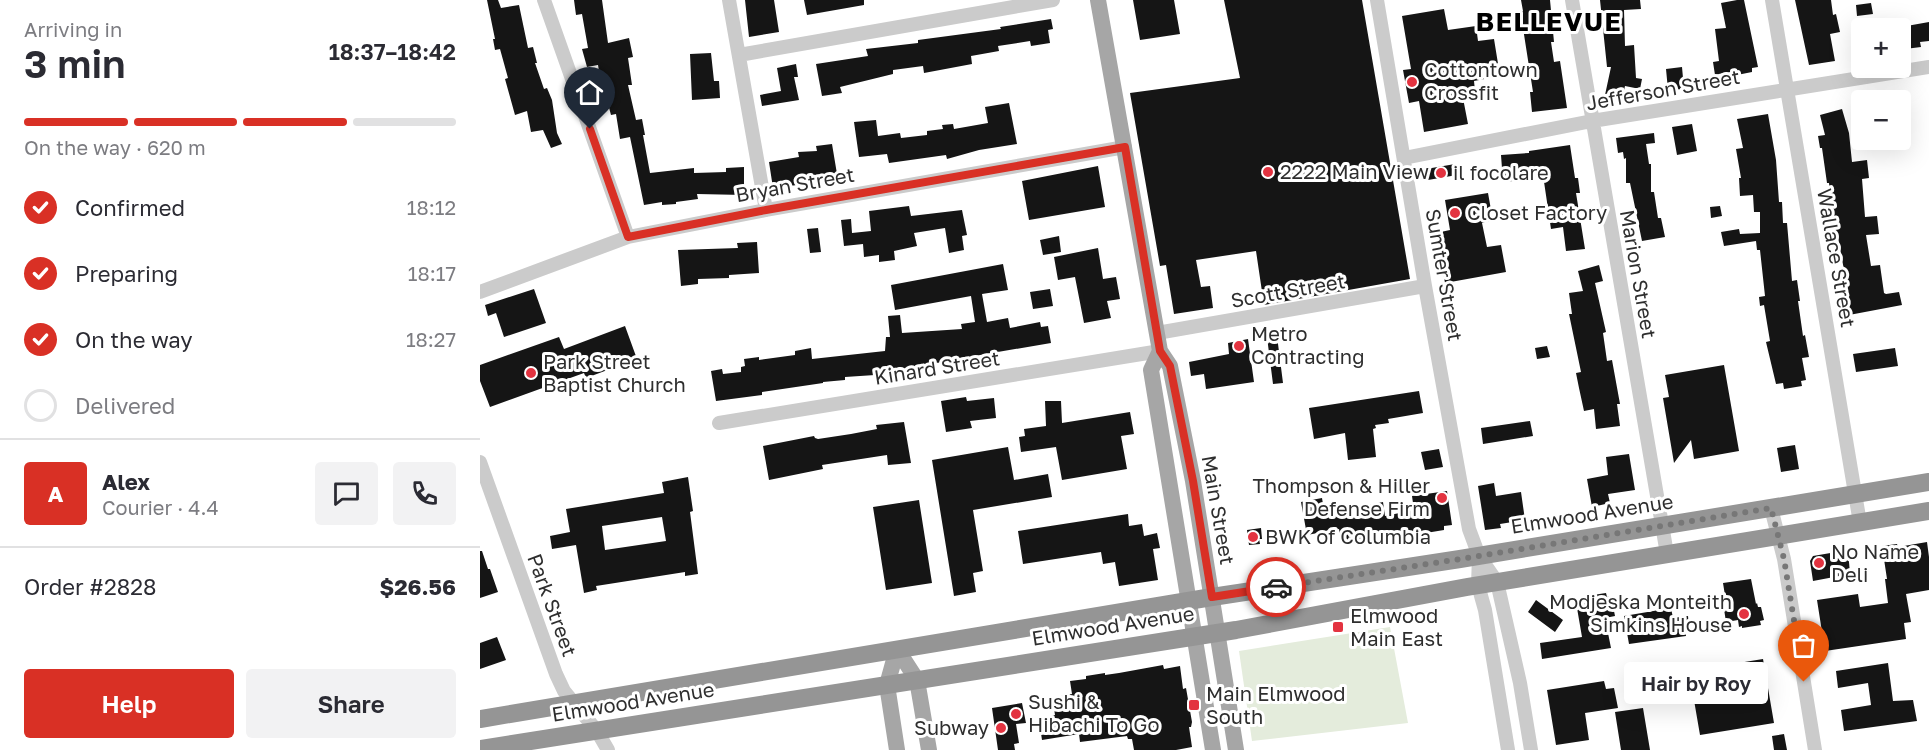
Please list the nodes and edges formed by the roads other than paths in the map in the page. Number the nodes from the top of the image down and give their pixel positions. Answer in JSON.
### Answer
{"nodes":[{"id":1,"x":544,"y":0,"type":"edge"},
{"id":2,"x":729,"y":0,"type":"edge"},
{"id":3,"x":1053,"y":0,"type":"edge"},
{"id":4,"x":1098,"y":0,"type":"edge"},
{"id":5,"x":1377,"y":0,"type":"edge"},
{"id":6,"x":1572,"y":0,"type":"edge"},
{"id":7,"x":1772,"y":0,"type":"edge"},
{"id":8,"x":1000,"y":5,"type":"edge"},
{"id":9,"x":739,"y":55,"type":"junction"},
{"id":10,"x":1929,"y":67,"type":"edge"},
{"id":11,"x":1788,"y":89,"type":"junction"},
{"id":12,"x":1592,"y":121,"type":"junction"},
{"id":13,"x":1125,"y":147,"type":"junction"},
{"id":14,"x":1404,"y":158,"type":"junction"},
{"id":15,"x":766,"y":210,"type":"junction"},
{"id":16,"x":628,"y":237,"type":"junction"},
{"id":17,"x":1425,"y":286,"type":"junction"},
{"id":18,"x":480,"y":292,"type":"edge"},
{"id":19,"x":1157,"y":333,"type":"junction"},
{"id":20,"x":1160,"y":351,"type":"junction"},
{"id":21,"x":719,"y":423,"type":"dead end"},
{"id":22,"x":480,"y":462,"type":"edge"},
{"id":23,"x":1929,"y":482,"type":"edge"},
{"id":24,"x":1855,"y":494,"type":"junction"},
{"id":25,"x":1771,"y":508,"type":"junction"},
{"id":26,"x":1929,"y":512,"type":"edge"},
{"id":27,"x":1860,"y":523,"type":"junction"},
{"id":28,"x":1661,"y":526,"type":"junction"},
{"id":29,"x":1778,"y":536,"type":"junction"},
{"id":30,"x":1667,"y":554,"type":"junction"},
{"id":31,"x":1479,"y":556,"type":"junction"},
{"id":32,"x":1497,"y":582,"type":"junction"},
{"id":33,"x":1478,"y":585,"type":"junction"},
{"id":34,"x":1212,"y":597,"type":"junction"},
{"id":35,"x":1188,"y":601,"type":"junction"},
{"id":36,"x":1217,"y":633,"type":"junction"},
{"id":37,"x":1194,"y":636,"type":"junction"},
{"id":38,"x":897,"y":649,"type":"junction"},
{"id":39,"x":917,"y":680,"type":"junction"},
{"id":40,"x":887,"y":685,"type":"junction"},
{"id":41,"x":573,"y":704,"type":"junction"},
{"id":42,"x":480,"y":719,"type":"edge"},
{"id":43,"x":597,"y":731,"type":"junction"},
{"id":44,"x":480,"y":749,"type":"edge"},
{"id":45,"x":608,"y":750,"type":"edge"},
{"id":46,"x":897,"y":750,"type":"edge"},
{"id":47,"x":928,"y":750,"type":"edge"},
{"id":48,"x":1213,"y":750,"type":"edge"},
{"id":49,"x":1236,"y":750,"type":"edge"},
{"id":50,"x":1508,"y":750,"type":"edge"},
{"id":51,"x":1530,"y":750,"type":"edge"},
{"id":52,"x":1815,"y":750,"type":"edge"}],
"edges":[{"from":1,"to":16,"type":"street"},
{"from":2,"to":9,"type":"street"},
{"from":3,"to":8,"type":"street"},
{"from":4,"to":13,"type":"main road","name":"Main Street"},
{"from":5,"to":14,"type":"street","name":"Sumter Street"},
{"from":6,"to":12,"type":"street","name":"Marion Street"},
{"from":7,"to":11,"type":"street","name":"Wallace Street"},
{"from":8,"to":9,"type":"street"},
{"from":9,"to":15,"type":"street"},
{"from":10,"to":11,"type":"street","name":"Jefferson Street"},
{"from":11,"to":12,"type":"street","name":"Jefferson Street"},
{"from":11,"to":24,"type":"street","name":"Wallace Street"},
{"from":12,"to":14,"type":"street","name":"Jefferson Street"},
{"from":12,"to":28,"type":"street","name":"Marion Street"},
{"from":13,"to":15,"type":"street","name":"Bryan Street"},
{"from":13,"to":19,"type":"main road","name":"Main Street"},
{"from":14,"to":17,"type":"street","name":"Sumter Street"},
{"from":15,"to":16,"type":"street","name":"Bryan Street"},
{"from":16,"to":18,"type":"street","name":"Bryan Street"},
{"from":17,"to":19,"type":"street","name":"Scott Street"},
{"from":17,"to":31,"type":"street","name":"Sumter Street"},
{"from":19,"to":20,"type":"main road","name":"Main Street"},
{"from":20,"to":21,"type":"street","name":"Kinard Street"},
{"from":20,"to":34,"type":"main road","name":"Main Street"},
{"from":20,"to":35,"type":"main road","name":"Main Street"},
{"from":22,"to":41,"type":"street","name":"Park Street"},
{"from":23,"to":24,"type":"highway","name":"Elmwood Avenue"},
{"from":24,"to":25,"type":"highway","name":"Elmwood Avenue"},
{"from":24,"to":27,"type":"street","name":"Wallace Street"},
{"from":25,"to":28,"type":"highway","name":"Elmwood Avenue"},
{"from":25,"to":29,"type":"street"},
{"from":26,"to":27,"type":"highway","name":"Elmwood Avenue"},
{"from":27,"to":29,"type":"highway","name":"Elmwood Avenue"},
{"from":28,"to":30,"type":"street","name":"Marion Street"},
{"from":28,"to":31,"type":"highway","name":"Elmwood Avenue"},
{"from":29,"to":30,"type":"highway","name":"Elmwood Avenue"},
{"from":29,"to":52,"type":"street"},
{"from":30,"to":32,"type":"highway","name":"Elmwood Avenue"},
{"from":31,"to":32,"type":"street","name":"Sumter Street"},
{"from":31,"to":33,"type":"street","name":"Sumter Street"},
{"from":31,"to":34,"type":"highway","name":"Elmwood Avenue"},
{"from":32,"to":33,"type":"highway","name":"Elmwood Avenue"},
{"from":32,"to":51,"type":"street","name":"Sumter Street"},
{"from":33,"to":36,"type":"highway","name":"Elmwood Avenue"},
{"from":33,"to":50,"type":"street","name":"Sumter Street"},
{"from":34,"to":35,"type":"highway","name":"Elmwood Avenue"},
{"from":34,"to":36,"type":"main road","name":"Main Street"},
{"from":35,"to":37,"type":"main road","name":"Main Street"},
{"from":35,"to":38,"type":"highway","name":"Elmwood Avenue"},
{"from":36,"to":37,"type":"highway","name":"Elmwood Avenue"},
{"from":36,"to":49,"type":"main road","name":"Main Street"},
{"from":37,"to":39,"type":"highway","name":"Elmwood Avenue"},
{"from":37,"to":48,"type":"main road","name":"Main Street"},
{"from":38,"to":39,"type":"main road"},
{"from":38,"to":40,"type":"main road"},
{"from":38,"to":41,"type":"highway","name":"Elmwood Avenue"},
{"from":39,"to":40,"type":"highway","name":"Elmwood Avenue"},
{"from":39,"to":47,"type":"main road"},
{"from":40,"to":43,"type":"highway","name":"Elmwood Avenue"},
{"from":40,"to":46,"type":"main road"},
{"from":41,"to":42,"type":"highway","name":"Elmwood Avenue"},
{"from":41,"to":43,"type":"street","name":"Park Street"},
{"from":43,"to":44,"type":"highway","name":"Elmwood Avenue"},
{"from":43,"to":45,"type":"street","name":"Park Street"}]}
